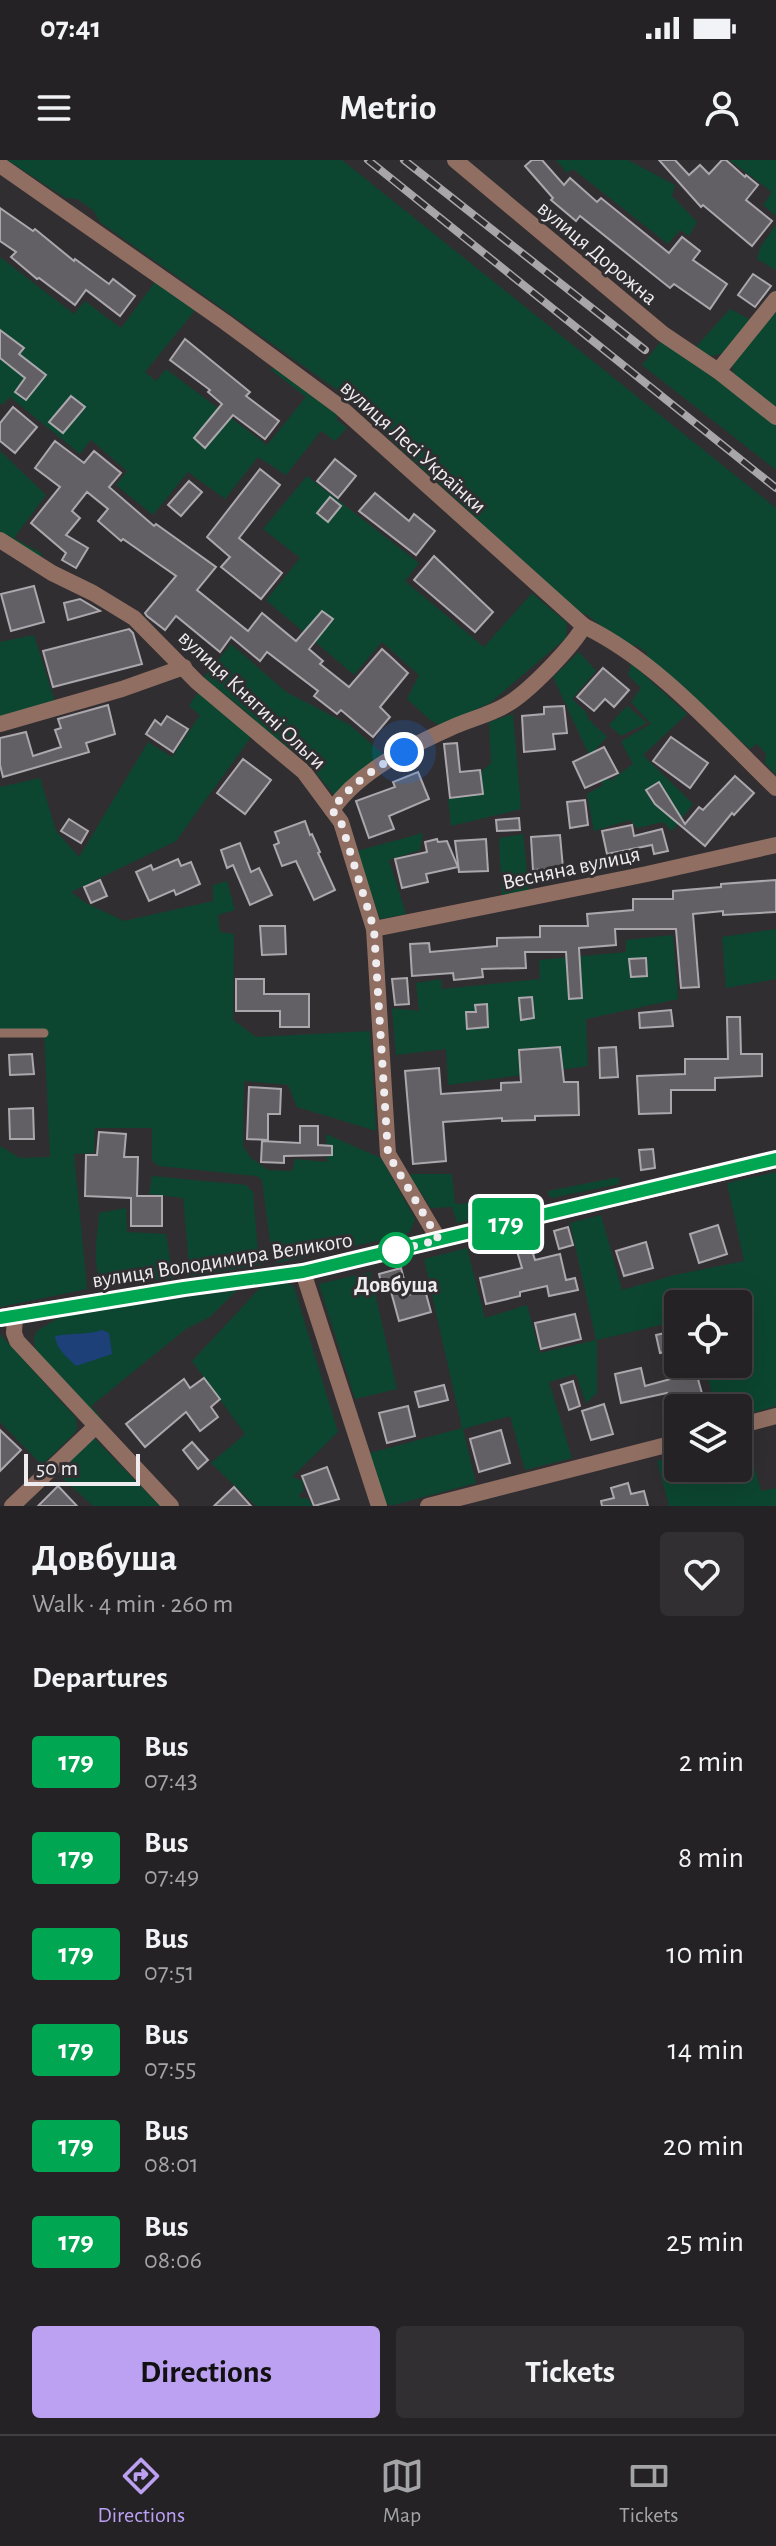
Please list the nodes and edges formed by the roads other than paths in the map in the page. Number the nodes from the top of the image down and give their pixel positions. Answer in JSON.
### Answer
{"nodes":[{"id":1,"x":455,"y":160,"type":"edge"},
{"id":2,"x":0,"y":165,"type":"edge"},
{"id":3,"x":776,"y":299,"type":"edge"},
{"id":4,"x":718,"y":371,"type":"junction"},
{"id":5,"x":776,"y":417,"type":"edge"},
{"id":6,"x":0,"y":540,"type":"edge"},
{"id":7,"x":584,"y":626,"type":"junction"},
{"id":8,"x":184,"y":667,"type":"junction"},
{"id":9,"x":0,"y":724,"type":"edge"},
{"id":10,"x":776,"y":788,"type":"edge"},
{"id":11,"x":332,"y":810,"type":"junction"},
{"id":12,"x":776,"y":845,"type":"edge"},
{"id":13,"x":374,"y":929,"type":"junction"},
{"id":14,"x":0,"y":1033,"type":"edge"},
{"id":15,"x":44,"y":1033,"type":"dead end"},
{"id":16,"x":776,"y":1160,"type":"edge"},
{"id":17,"x":439,"y":1240,"type":"junction"},
{"id":18,"x":303,"y":1272,"type":"junction"},
{"id":19,"x":8,"y":1317,"type":"edge"},
{"id":20,"x":776,"y":1416,"type":"edge"},
{"id":21,"x":752,"y":1422,"type":"edge"},
{"id":22,"x":95,"y":1427,"type":"junction"},
{"id":23,"x":664,"y":1446,"type":"edge"},
{"id":24,"x":12,"y":1506,"type":"edge"},
{"id":25,"x":171,"y":1506,"type":"edge"},
{"id":26,"x":379,"y":1506,"type":"edge"},
{"id":27,"x":428,"y":1506,"type":"edge"}],
"edges":[{"from":1,"to":4,"type":"street","name":"вулиця Дорожна"},
{"from":2,"to":7,"type":"street","name":"вулиця Лесі Українки"},
{"from":3,"to":4,"type":"street"},
{"from":4,"to":5,"type":"street","name":"вулиця Дорожна"},
{"from":6,"to":8,"type":"street","name":"вулиця Княгині Ольги"},
{"from":7,"to":10,"type":"street","name":"вулиця Лесі Українки"},
{"from":7,"to":11,"type":"street"},
{"from":8,"to":9,"type":"street"},
{"from":8,"to":11,"type":"street","name":"вулиця Княгині Ольги"},
{"from":11,"to":13,"type":"street","name":"вулиця Княгині Ольги"},
{"from":12,"to":13,"type":"street","name":"Весняна вулиця"},
{"from":13,"to":17,"type":"street","name":"вулиця Княгині Ольги"},
{"from":14,"to":15,"type":"lane"},
{"from":16,"to":17,"type":"main road","name":"вулиця Володимира Великого"},
{"from":17,"to":18,"type":"main road","name":"вулиця Володимира Великого"},
{"from":18,"to":19,"type":"main road","name":"вулиця Володимира Великого"},
{"from":18,"to":26,"type":"street"},
{"from":19,"to":22,"type":"street"},
{"from":20,"to":21,"type":"street"},
{"from":22,"to":24,"type":"street"},
{"from":22,"to":25,"type":"street"},
{"from":23,"to":27,"type":"street"}]}
